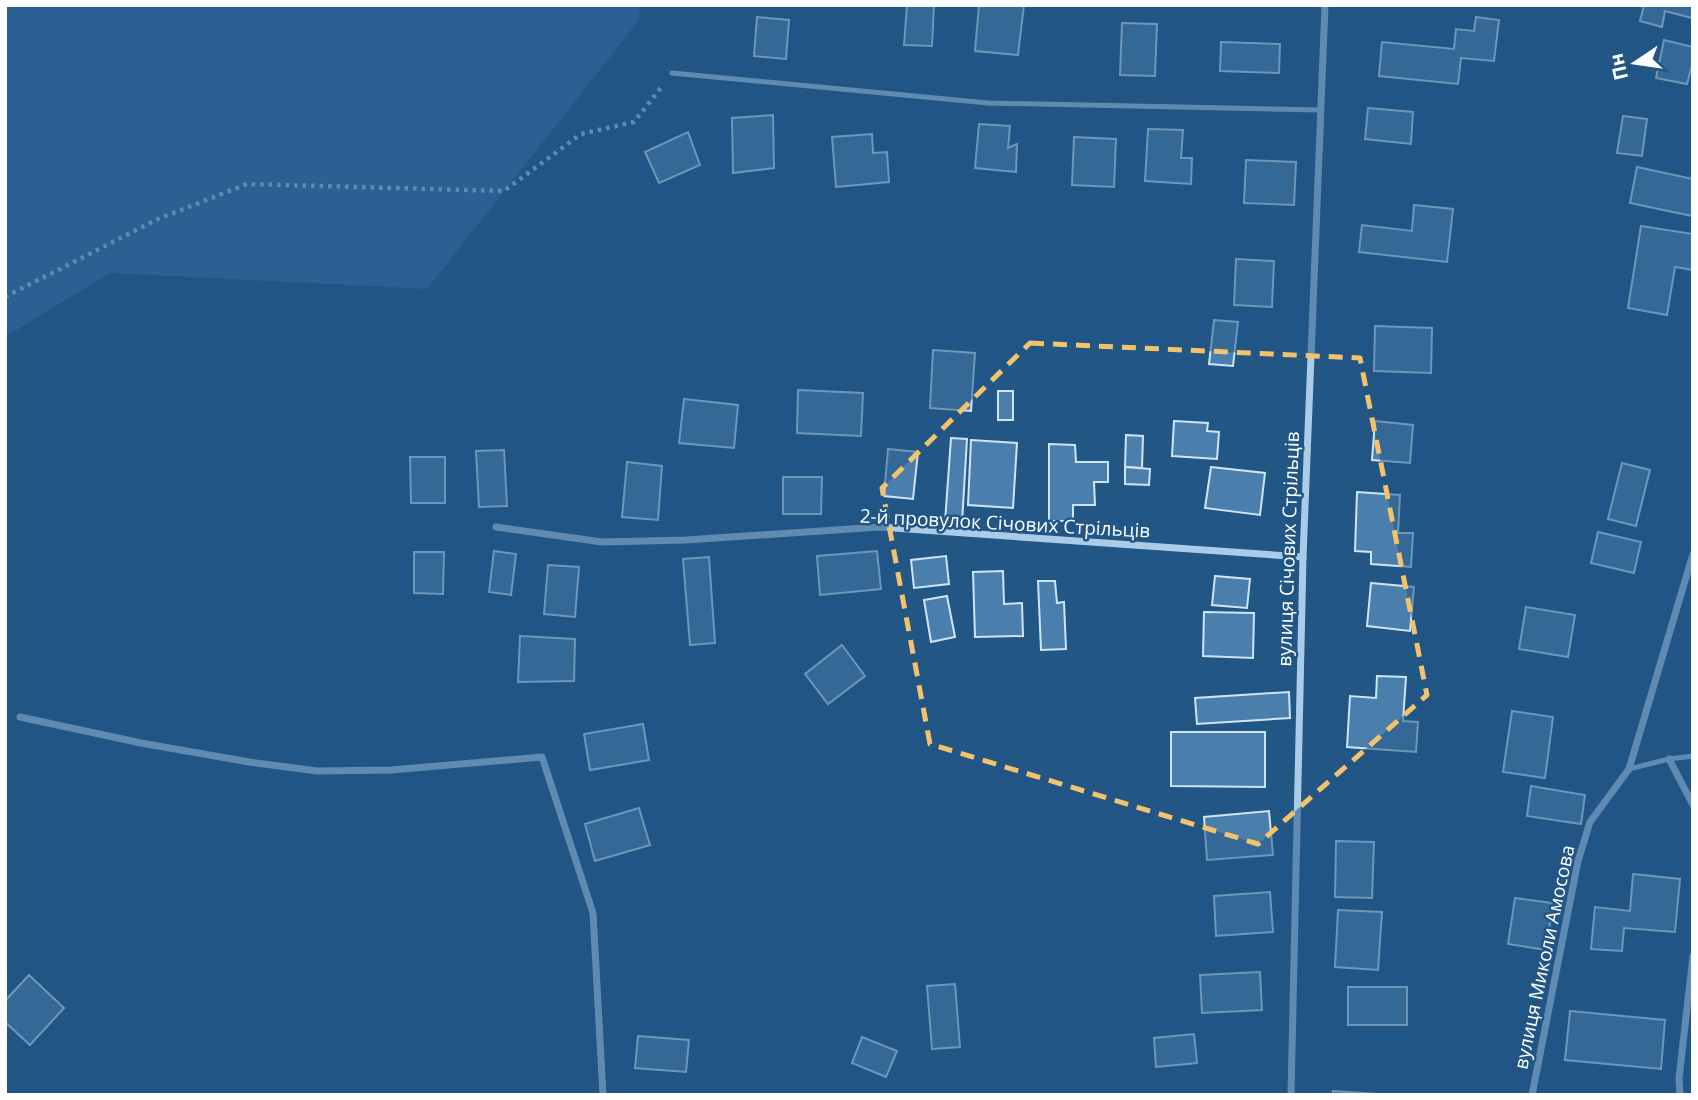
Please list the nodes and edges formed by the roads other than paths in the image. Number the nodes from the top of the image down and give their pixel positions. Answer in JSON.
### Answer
{"nodes":[{"id":1,"x":1325,"y":5,"type":"edge"},
{"id":2,"x":672,"y":73,"type":"road end"},
{"id":3,"x":1320,"y":110,"type":"junction"},
{"id":4,"x":496,"y":527,"type":"dead end"},
{"id":5,"x":1693,"y":554,"type":"edge"},
{"id":6,"x":1303,"y":558,"type":"junction"},
{"id":7,"x":20,"y":717,"type":"dead end"},
{"id":8,"x":1693,"y":756,"type":"edge"},
{"id":9,"x":1669,"y":759,"type":"junction"},
{"id":10,"x":1629,"y":769,"type":"junction"},
{"id":11,"x":1693,"y":805,"type":"edge"},
{"id":12,"x":1693,"y":956,"type":"edge"},
{"id":13,"x":603,"y":1095,"type":"edge"},
{"id":14,"x":1291,"y":1095,"type":"edge"},
{"id":15,"x":1532,"y":1095,"type":"edge"},
{"id":16,"x":1680,"y":1095,"type":"edge"}],
"edges":[{"from":1,"to":3,"type":"street","name":"вулиця Січових Стрільців"},
{"from":2,"to":3,"type":"lane"},
{"from":3,"to":6,"type":"street","name":"вулиця Січових Стрільців"},
{"from":4,"to":6,"type":"street","name":"2-й провулок Січових Стрільців"},
{"from":5,"to":10,"type":"street","name":"вулиця Миколи Амосова"},
{"from":6,"to":14,"type":"street","name":"вулиця Січових Стрільців"},
{"from":7,"to":13,"type":"street"},
{"from":8,"to":9,"type":"lane"},
{"from":9,"to":10,"type":"lane"},
{"from":9,"to":11,"type":"street"},
{"from":10,"to":15,"type":"street","name":"вулиця Миколи Амосова"},
{"from":12,"to":16,"type":"street"}]}
